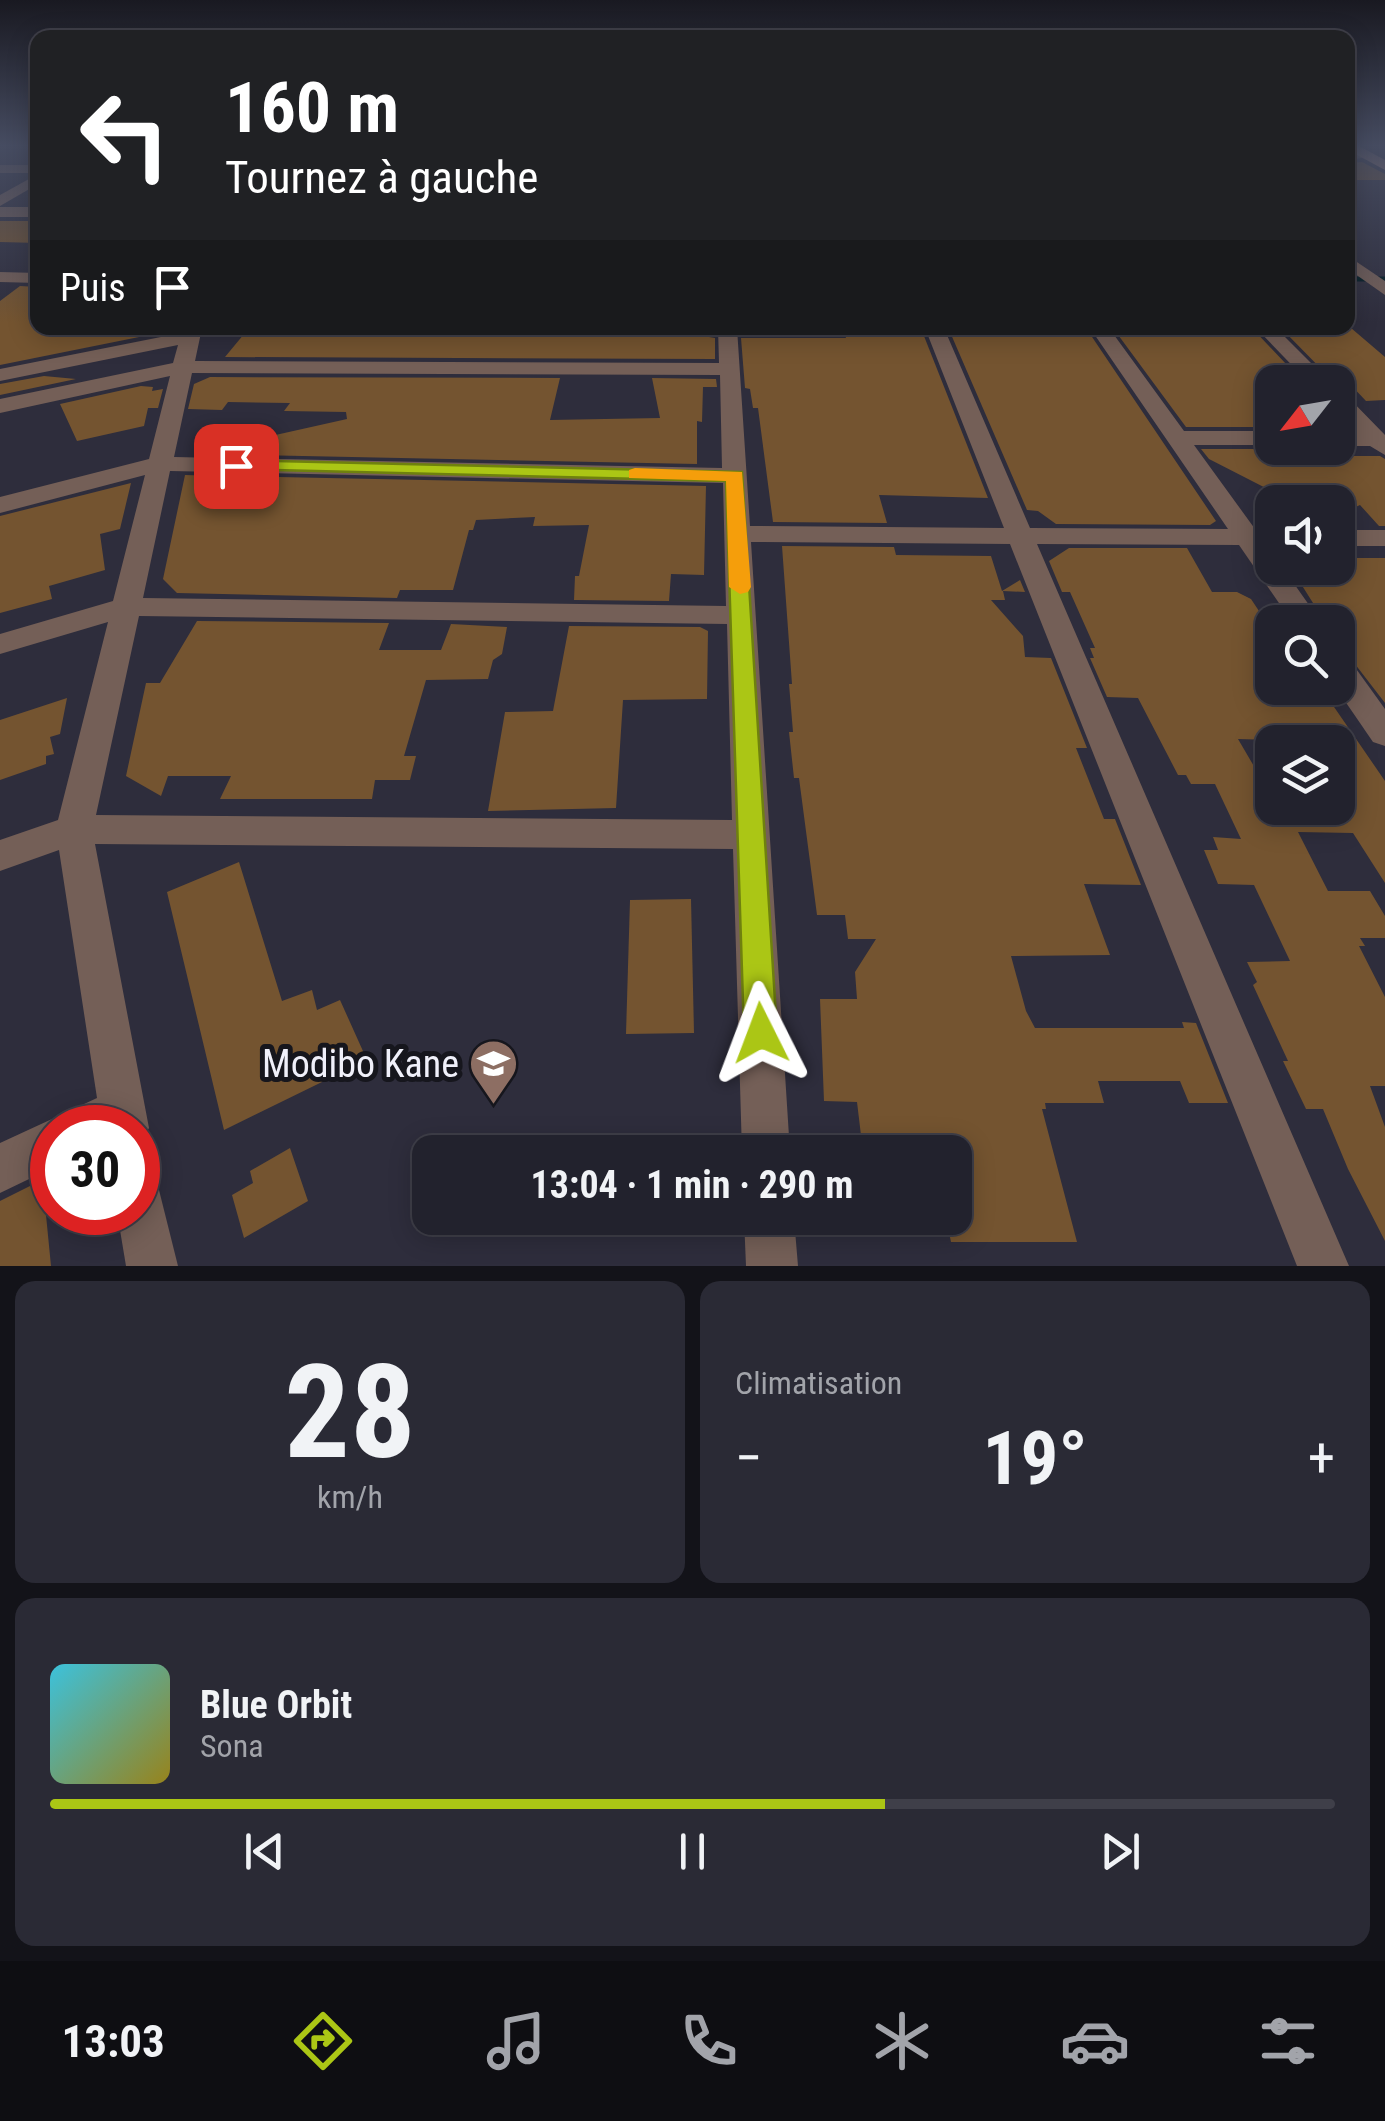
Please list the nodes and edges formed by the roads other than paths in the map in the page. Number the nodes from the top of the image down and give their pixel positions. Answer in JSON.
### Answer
{"nodes":[{"id":1,"x":0,"y":212,"type":"edge"},
{"id":2,"x":30,"y":212,"type":"edge"},
{"id":3,"x":1355,"y":266,"type":"edge"},
{"id":4,"x":0,"y":278,"type":"edge"},
{"id":5,"x":30,"y":278,"type":"edge"},
{"id":6,"x":1355,"y":284,"type":"edge"},
{"id":7,"x":1382,"y":286,"type":"edge"},
{"id":8,"x":178,"y":335,"type":"edge"},
{"id":9,"x":190,"y":335,"type":"edge"},
{"id":10,"x":728,"y":335,"type":"edge"},
{"id":11,"x":937,"y":335,"type":"edge"},
{"id":12,"x":1104,"y":335,"type":"edge"},
{"id":13,"x":1272,"y":335,"type":"edge"},
{"id":14,"x":1303,"y":365,"type":"edge"},
{"id":15,"x":183,"y":367,"type":"junction"},
{"id":16,"x":730,"y":369,"type":"junction"},
{"id":17,"x":0,"y":375,"type":"edge"},
{"id":18,"x":0,"y":406,"type":"edge"},
{"id":19,"x":1355,"y":417,"type":"edge"},
{"id":20,"x":1177,"y":438,"type":"junction"},
{"id":21,"x":1255,"y":438,"type":"edge"},
{"id":22,"x":1355,"y":441,"type":"edge"},
{"id":23,"x":1381,"y":443,"type":"edge"},
{"id":24,"x":160,"y":464,"type":"junction"},
{"id":25,"x":735,"y":476,"type":"junction"},
{"id":26,"x":0,"y":505,"type":"edge"},
{"id":27,"x":1255,"y":531,"type":"edge"},
{"id":28,"x":738,"y":534,"type":"junction"},
{"id":29,"x":1020,"y":536,"type":"junction"},
{"id":30,"x":1255,"y":537,"type":"edge"},
{"id":31,"x":1355,"y":538,"type":"edge"},
{"id":32,"x":1385,"y":538,"type":"edge"},
{"id":33,"x":126,"y":608,"type":"junction"},
{"id":34,"x":742,"y":614,"type":"junction"},
{"id":35,"x":0,"y":644,"type":"edge"},
{"id":36,"x":1355,"y":691,"type":"edge"},
{"id":37,"x":1385,"y":734,"type":"edge"},
{"id":38,"x":74,"y":829,"type":"junction"},
{"id":39,"x":752,"y":835,"type":"junction"},
{"id":40,"x":0,"y":856,"type":"edge"},
{"id":41,"x":109,"y":1105,"type":"edge"},
{"id":42,"x":765,"y":1135,"type":"edge"},
{"id":43,"x":30,"y":1155,"type":"edge"},
{"id":44,"x":0,"y":1169,"type":"edge"},
{"id":45,"x":146,"y":1235,"type":"edge"},
{"id":46,"x":770,"y":1235,"type":"edge"},
{"id":47,"x":152,"y":1266,"type":"edge"},
{"id":48,"x":772,"y":1266,"type":"edge"},
{"id":49,"x":1324,"y":1266,"type":"edge"}],
"edges":[{"from":1,"to":2,"type":"street"},
{"from":3,"to":7,"type":"street"},
{"from":4,"to":5,"type":"street"},
{"from":6,"to":7,"type":"street"},
{"from":8,"to":17,"type":"street"},
{"from":9,"to":15,"type":"street"},
{"from":10,"to":16,"type":"street"},
{"from":11,"to":29,"type":"street"},
{"from":12,"to":20,"type":"street"},
{"from":13,"to":14,"type":"street"},
{"from":15,"to":16,"type":"street"},
{"from":15,"to":18,"type":"street"},
{"from":15,"to":24,"type":"street"},
{"from":16,"to":25,"type":"street"},
{"from":19,"to":23,"type":"street"},
{"from":20,"to":21,"type":"street"},
{"from":20,"to":27,"type":"street"},
{"from":22,"to":23,"type":"street"},
{"from":24,"to":25,"type":"street"},
{"from":24,"to":26,"type":"street"},
{"from":24,"to":33,"type":"street"},
{"from":25,"to":28,"type":"street"},
{"from":28,"to":29,"type":"street"},
{"from":28,"to":34,"type":"street"},
{"from":29,"to":30,"type":"street"},
{"from":29,"to":49,"type":"street"},
{"from":31,"to":32,"type":"street"},
{"from":33,"to":34,"type":"street"},
{"from":33,"to":35,"type":"street"},
{"from":33,"to":38,"type":"street"},
{"from":34,"to":39,"type":"street"},
{"from":36,"to":37,"type":"street"},
{"from":38,"to":39,"type":"street"},
{"from":38,"to":40,"type":"street"},
{"from":38,"to":41,"type":"street"},
{"from":39,"to":42,"type":"street"},
{"from":43,"to":44,"type":"street"},
{"from":45,"to":47,"type":"street"},
{"from":46,"to":48,"type":"street"}]}
